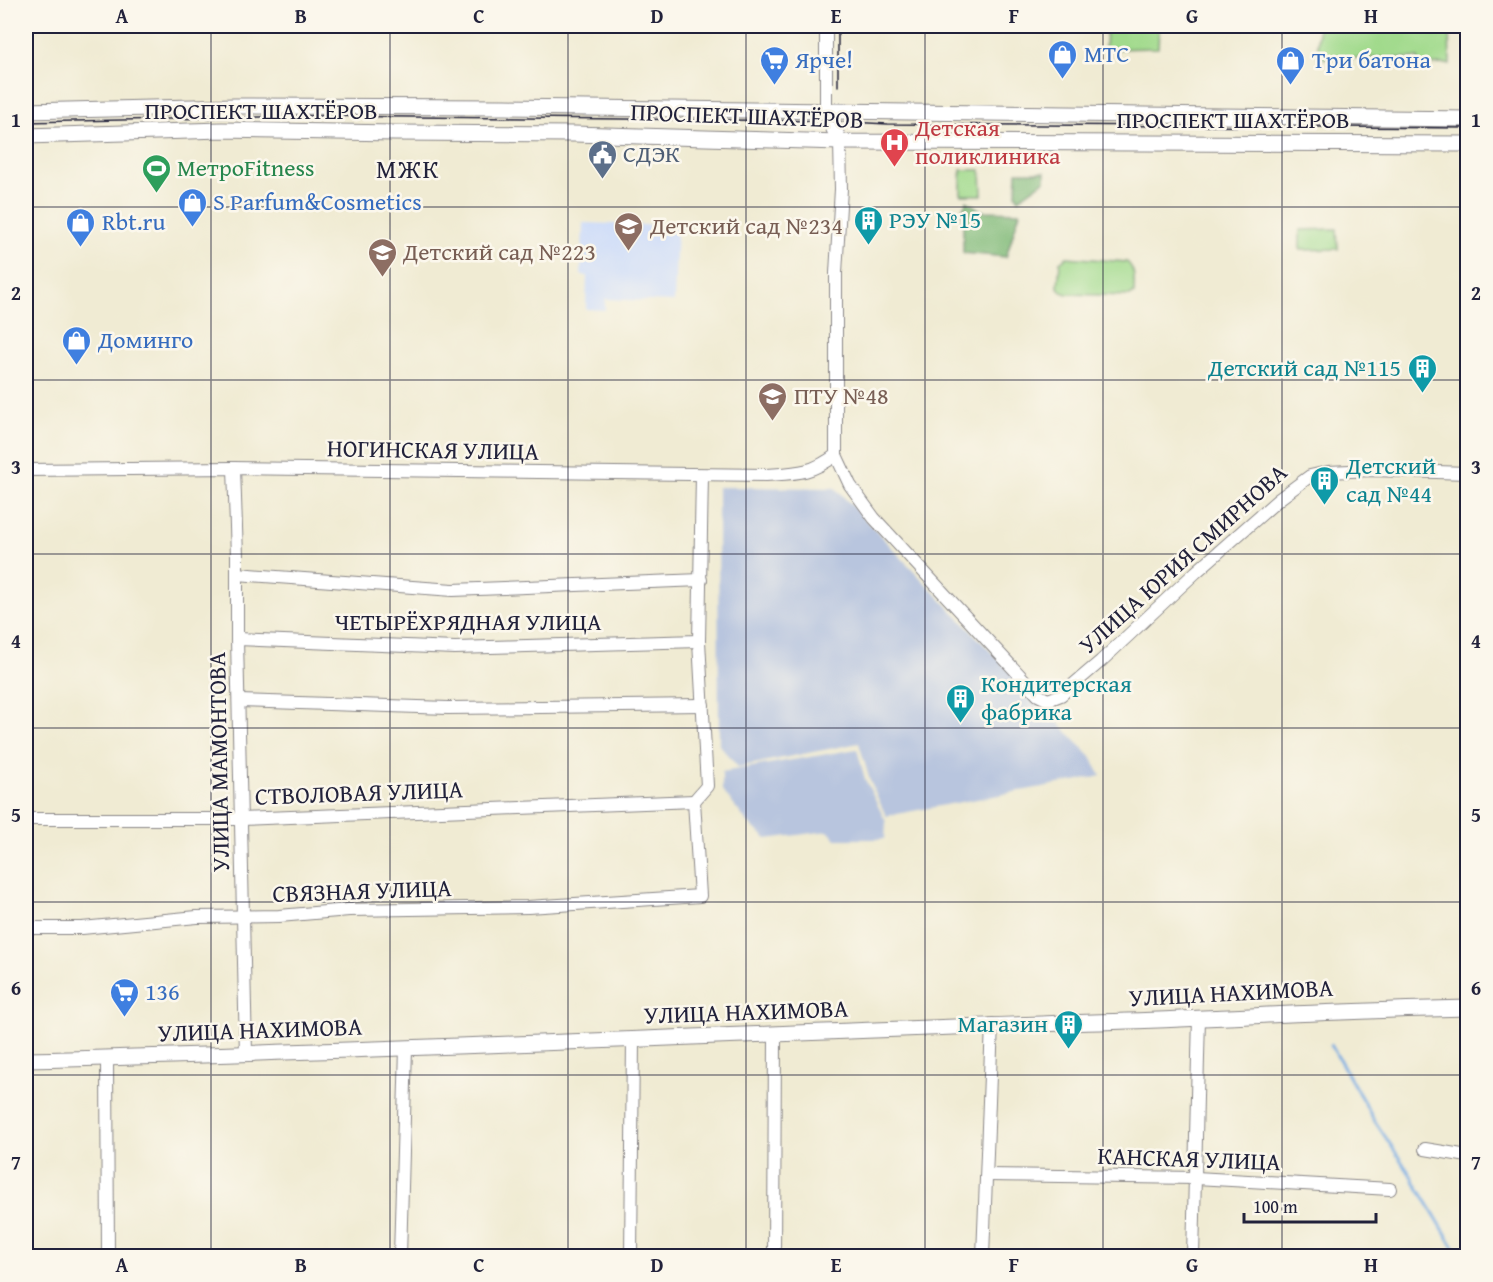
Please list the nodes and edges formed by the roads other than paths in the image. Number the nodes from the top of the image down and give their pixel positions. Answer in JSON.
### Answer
{"nodes":[{"id":1,"x":826,"y":26,"type":"edge"},
{"id":2,"x":26,"y":111,"type":"edge"},
{"id":3,"x":826,"y":112,"type":"junction"},
{"id":4,"x":1467,"y":119,"type":"edge"},
{"id":5,"x":26,"y":136,"type":"edge"},
{"id":6,"x":840,"y":142,"type":"junction"},
{"id":7,"x":1467,"y":144,"type":"edge"},
{"id":8,"x":836,"y":455,"type":"junction"},
{"id":9,"x":234,"y":468,"type":"junction"},
{"id":10,"x":26,"y":470,"type":"edge"},
{"id":11,"x":1467,"y":473,"type":"edge"},
{"id":12,"x":702,"y":475,"type":"junction"},
{"id":13,"x":237,"y":574,"type":"junction"},
{"id":14,"x":700,"y":580,"type":"junction"},
{"id":15,"x":237,"y":639,"type":"junction"},
{"id":16,"x":699,"y":641,"type":"junction"},
{"id":17,"x":239,"y":701,"type":"junction"},
{"id":18,"x":703,"y":705,"type":"junction"},
{"id":19,"x":694,"y":801,"type":"junction"},
{"id":20,"x":26,"y":819,"type":"edge"},
{"id":21,"x":241,"y":819,"type":"junction"},
{"id":22,"x":243,"y":916,"type":"junction"},
{"id":23,"x":26,"y":928,"type":"edge"},
{"id":24,"x":1467,"y":1008,"type":"edge"},
{"id":25,"x":1199,"y":1017,"type":"junction"},
{"id":26,"x":992,"y":1024,"type":"junction"},
{"id":27,"x":775,"y":1034,"type":"junction"},
{"id":28,"x":633,"y":1039,"type":"junction"},
{"id":29,"x":406,"y":1048,"type":"junction"},
{"id":30,"x":246,"y":1054,"type":"junction"},
{"id":31,"x":107,"y":1058,"type":"junction"},
{"id":32,"x":26,"y":1060,"type":"edge"},
{"id":33,"x":1425,"y":1149,"type":"dead end"},
{"id":34,"x":1467,"y":1156,"type":"edge"},
{"id":35,"x":987,"y":1174,"type":"junction"},
{"id":36,"x":1196,"y":1178,"type":"junction"},
{"id":37,"x":1390,"y":1189,"type":"dead end"},
{"id":38,"x":108,"y":1257,"type":"edge"},
{"id":39,"x":400,"y":1257,"type":"edge"},
{"id":40,"x":631,"y":1257,"type":"edge"},
{"id":41,"x":774,"y":1257,"type":"edge"},
{"id":42,"x":983,"y":1257,"type":"edge"},
{"id":43,"x":1193,"y":1257,"type":"edge"}],
"edges":[{"from":1,"to":3,"type":"street"},
{"from":2,"to":3,"type":"main road","name":"ПРОСПЕКТ ШАХТЁРОВ"},
{"from":3,"to":4,"type":"main road","name":"ПРОСПЕКТ ШАХТЁРОВ"},
{"from":3,"to":6,"type":"main road"},
{"from":5,"to":6,"type":"main road","name":"ПРОСПЕКТ ШАХТЁРОВ"},
{"from":6,"to":7,"type":"main road","name":"ПРОСПЕКТ ШАХТЁРОВ"},
{"from":6,"to":8,"type":"street"},
{"from":8,"to":11,"type":"street","name":"УЛИЦА ЮРИЯ СМИРНОВА"},
{"from":8,"to":12,"type":"street","name":"НОГИНСКАЯ УЛИЦА"},
{"from":9,"to":10,"type":"street","name":"НОГИНСКАЯ УЛИЦА"},
{"from":9,"to":12,"type":"street","name":"НОГИНСКАЯ УЛИЦА"},
{"from":9,"to":13,"type":"street","name":"УЛИЦА МАМОНТОВА"},
{"from":12,"to":14,"type":"street"},
{"from":13,"to":14,"type":"street"},
{"from":13,"to":15,"type":"street","name":"УЛИЦА МАМОНТОВА"},
{"from":14,"to":16,"type":"street"},
{"from":15,"to":16,"type":"street","name":"ЧЕТЫРЁХРЯДНАЯ УЛИЦА"},
{"from":15,"to":17,"type":"street","name":"УЛИЦА МАМОНТОВА"},
{"from":16,"to":18,"type":"street"},
{"from":17,"to":18,"type":"street"},
{"from":17,"to":21,"type":"street","name":"УЛИЦА МАМОНТОВА"},
{"from":18,"to":19,"type":"street"},
{"from":19,"to":21,"type":"street","name":"СТВОЛОВАЯ УЛИЦА"},
{"from":19,"to":22,"type":"street","name":"СВЯЗНАЯ УЛИЦА"},
{"from":20,"to":21,"type":"street","name":"СТВОЛОВАЯ УЛИЦА"},
{"from":21,"to":22,"type":"street","name":"УЛИЦА МАМОНТОВА"},
{"from":22,"to":23,"type":"street","name":"СВЯЗНАЯ УЛИЦА"},
{"from":22,"to":30,"type":"street","name":"УЛИЦА МАМОНТОВА"},
{"from":24,"to":25,"type":"main road","name":"УЛИЦА НАХИМОВА"},
{"from":25,"to":26,"type":"main road","name":"УЛИЦА НАХИМОВА"},
{"from":25,"to":36,"type":"street"},
{"from":26,"to":27,"type":"main road","name":"УЛИЦА НАХИМОВА"},
{"from":26,"to":35,"type":"street"},
{"from":27,"to":28,"type":"main road","name":"УЛИЦА НАХИМОВА"},
{"from":27,"to":41,"type":"street"},
{"from":28,"to":29,"type":"main road","name":"УЛИЦА НАХИМОВА"},
{"from":28,"to":40,"type":"street"},
{"from":29,"to":30,"type":"main road","name":"УЛИЦА НАХИМОВА"},
{"from":29,"to":39,"type":"street"},
{"from":30,"to":31,"type":"main road","name":"УЛИЦА НАХИМОВА"},
{"from":31,"to":32,"type":"main road","name":"УЛИЦА НАХИМОВА"},
{"from":31,"to":38,"type":"street"},
{"from":33,"to":34,"type":"street"},
{"from":35,"to":36,"type":"street","name":"КАНСКАЯ УЛИЦА"},
{"from":35,"to":42,"type":"street"},
{"from":36,"to":37,"type":"street","name":"КАНСКАЯ УЛИЦА"},
{"from":36,"to":43,"type":"street"}]}
